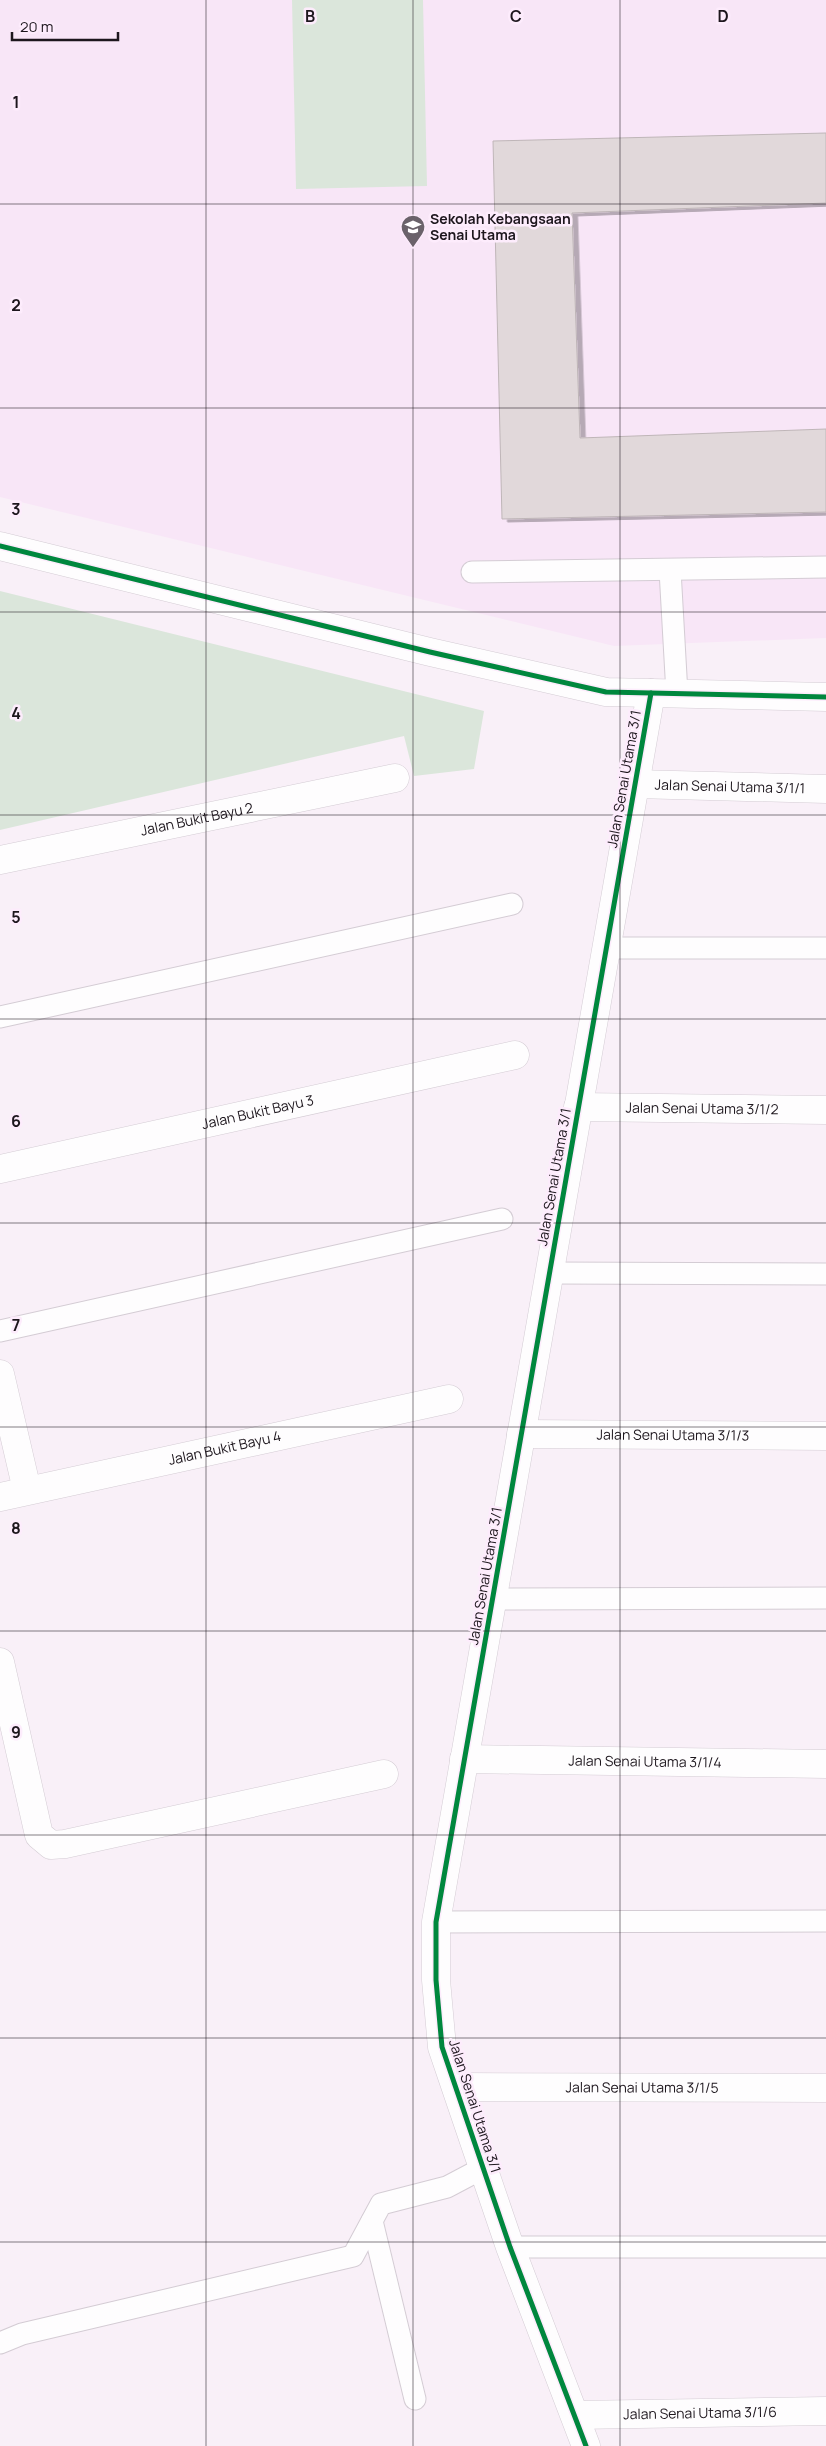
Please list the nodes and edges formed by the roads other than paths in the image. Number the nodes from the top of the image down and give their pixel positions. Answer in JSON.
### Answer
{"nodes":[{"id":1,"x":0,"y":546,"type":"edge"},
{"id":2,"x":826,"y":567,"type":"edge"},
{"id":3,"x":670,"y":570,"type":"junction"},
{"id":4,"x":472,"y":572,"type":"dead end"},
{"id":5,"x":664,"y":694,"type":"junction"},
{"id":6,"x":826,"y":696,"type":"edge"},
{"id":7,"x":395,"y":778,"type":"dead end"},
{"id":8,"x":635,"y":784,"type":"junction"},
{"id":9,"x":826,"y":789,"type":"edge"},
{"id":10,"x":0,"y":860,"type":"edge"},
{"id":11,"x":512,"y":904,"type":"dead end"},
{"id":12,"x":606,"y":948,"type":"junction"},
{"id":13,"x":826,"y":948,"type":"edge"},
{"id":14,"x":0,"y":1017,"type":"edge"},
{"id":15,"x":515,"y":1055,"type":"dead end"},
{"id":16,"x":578,"y":1107,"type":"junction"},
{"id":17,"x":826,"y":1110,"type":"edge"},
{"id":18,"x":0,"y":1169,"type":"edge"},
{"id":19,"x":502,"y":1219,"type":"dead end"},
{"id":20,"x":549,"y":1273,"type":"junction"},
{"id":21,"x":826,"y":1274,"type":"edge"},
{"id":22,"x":0,"y":1331,"type":"edge"},
{"id":23,"x":0,"y":1374,"type":"edge"},
{"id":24,"x":449,"y":1398,"type":"dead end"},
{"id":25,"x":521,"y":1434,"type":"junction"},
{"id":26,"x":826,"y":1436,"type":"edge"},
{"id":27,"x":28,"y":1490,"type":"junction"},
{"id":28,"x":0,"y":1497,"type":"edge"},
{"id":29,"x":826,"y":1598,"type":"edge"},
{"id":30,"x":492,"y":1599,"type":"junction"},
{"id":31,"x":0,"y":1662,"type":"edge"},
{"id":32,"x":464,"y":1759,"type":"junction"},
{"id":33,"x":826,"y":1764,"type":"edge"},
{"id":34,"x":384,"y":1774,"type":"dead end"},
{"id":35,"x":826,"y":1921,"type":"edge"},
{"id":36,"x":436,"y":1922,"type":"junction"},
{"id":37,"x":457,"y":2087,"type":"junction"},
{"id":38,"x":826,"y":2088,"type":"edge"},
{"id":39,"x":483,"y":2168,"type":"junction"},
{"id":40,"x":372,"y":2221,"type":"junction"},
{"id":41,"x":510,"y":2247,"type":"junction"},
{"id":42,"x":826,"y":2247,"type":"edge"},
{"id":43,"x":0,"y":2343,"type":"edge"},
{"id":44,"x":415,"y":2399,"type":"dead end"},
{"id":45,"x":826,"y":2411,"type":"edge"},
{"id":46,"x":575,"y":2415,"type":"junction"},
{"id":47,"x":586,"y":2446,"type":"edge"}],
"edges":[{"from":1,"to":5,"type":"street"},
{"from":2,"to":3,"type":"lane"},
{"from":3,"to":4,"type":"lane"},
{"from":3,"to":5,"type":"lane"},
{"from":5,"to":6,"type":"street"},
{"from":5,"to":8,"type":"street","name":"Jalan Senai Utama 3/1"},
{"from":7,"to":10,"type":"street","name":"Jalan Bukit Bayu 2"},
{"from":8,"to":9,"type":"street","name":"Jalan Senai Utama 3/1/1"},
{"from":8,"to":12,"type":"street","name":"Jalan Senai Utama 3/1"},
{"from":11,"to":14,"type":"lane"},
{"from":12,"to":13,"type":"lane"},
{"from":12,"to":16,"type":"street","name":"Jalan Senai Utama 3/1"},
{"from":15,"to":18,"type":"street","name":"Jalan Bukit Bayu 3"},
{"from":16,"to":17,"type":"street","name":"Jalan Senai Utama 3/1/2"},
{"from":16,"to":20,"type":"street","name":"Jalan Senai Utama 3/1"},
{"from":19,"to":22,"type":"lane"},
{"from":20,"to":21,"type":"lane"},
{"from":20,"to":25,"type":"street","name":"Jalan Senai Utama 3/1"},
{"from":23,"to":27,"type":"street"},
{"from":24,"to":27,"type":"street","name":"Jalan Bukit Bayu 4"},
{"from":25,"to":26,"type":"street","name":"Jalan Senai Utama 3/1/3"},
{"from":25,"to":30,"type":"street","name":"Jalan Senai Utama 3/1"},
{"from":27,"to":28,"type":"street","name":"Jalan Bukit Bayu 4"},
{"from":29,"to":30,"type":"lane"},
{"from":30,"to":32,"type":"street","name":"Jalan Senai Utama 3/1"},
{"from":31,"to":34,"type":"street"},
{"from":32,"to":33,"type":"street","name":"Jalan Senai Utama 3/1/4"},
{"from":32,"to":36,"type":"street","name":"Jalan Senai Utama 3/1"},
{"from":35,"to":36,"type":"lane"},
{"from":36,"to":37,"type":"street","name":"Jalan Senai Utama 3/1"},
{"from":37,"to":38,"type":"street","name":"Jalan Senai Utama 3/1/5"},
{"from":37,"to":39,"type":"street","name":"Jalan Senai Utama 3/1"},
{"from":39,"to":40,"type":"lane"},
{"from":39,"to":41,"type":"street","name":"Jalan Senai Utama 3/1"},
{"from":40,"to":43,"type":"lane"},
{"from":40,"to":44,"type":"lane"},
{"from":41,"to":42,"type":"lane"},
{"from":41,"to":46,"type":"street","name":"Jalan Senai Utama 3/1"},
{"from":45,"to":46,"type":"street","name":"Jalan Senai Utama 3/1/6"},
{"from":46,"to":47,"type":"street","name":"Jalan Senai Utama 3/1"}]}
